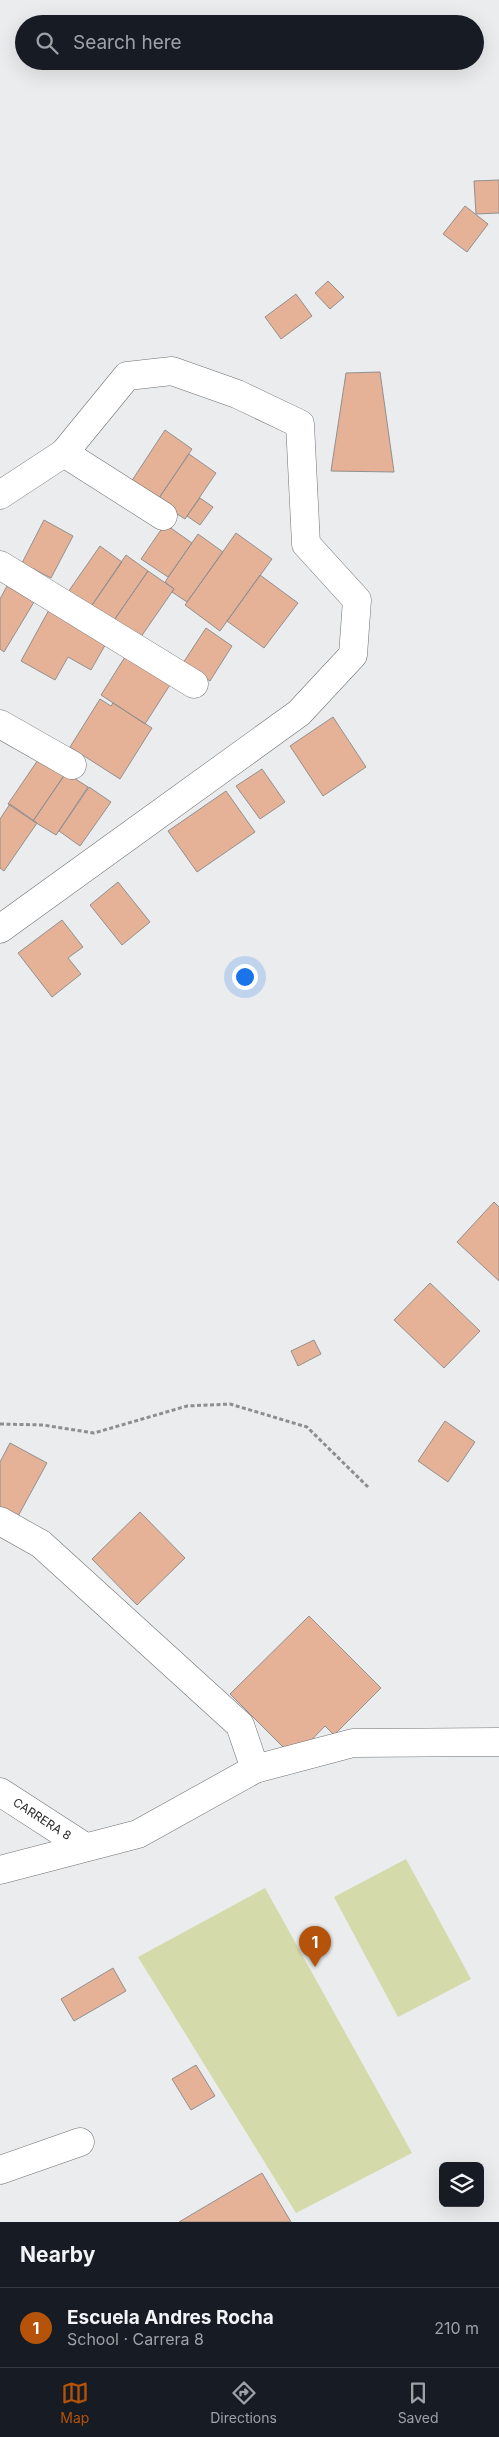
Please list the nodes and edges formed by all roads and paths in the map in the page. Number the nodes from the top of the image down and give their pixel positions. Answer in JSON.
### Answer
{"nodes":[{"id":1,"x":64,"y":453,"type":"junction"},
{"id":2,"x":0,"y":495,"type":"edge"},
{"id":3,"x":163,"y":516,"type":"dead end"},
{"id":4,"x":0,"y":565,"type":"edge"},
{"id":5,"x":194,"y":684,"type":"dead end"},
{"id":6,"x":0,"y":724,"type":"edge"},
{"id":7,"x":72,"y":764,"type":"dead end"},
{"id":8,"x":0,"y":929,"type":"edge"},
{"id":9,"x":0,"y":1424,"type":"edge"},
{"id":10,"x":369,"y":1488,"type":"dead end"},
{"id":11,"x":0,"y":1521,"type":"edge"},
{"id":12,"x":499,"y":1742,"type":"edge"},
{"id":13,"x":254,"y":1769,"type":"junction"},
{"id":14,"x":0,"y":1792,"type":"edge"},
{"id":15,"x":85,"y":1847,"type":"junction"},
{"id":16,"x":0,"y":1870,"type":"edge"},
{"id":17,"x":80,"y":2142,"type":"dead end"},
{"id":18,"x":0,"y":2170,"type":"edge"}],
"edges":[{"from":1,"to":2,"type":"street"},
{"from":1,"to":3,"type":"street"},
{"from":1,"to":8,"type":"street"},
{"from":4,"to":5,"type":"street"},
{"from":6,"to":7,"type":"street"},
{"from":9,"to":10,"type":"path"},
{"from":11,"to":13,"type":"street"},
{"from":12,"to":13,"type":"street"},
{"from":13,"to":15,"type":"street"},
{"from":14,"to":15,"type":"street","name":"CARRERA 8"},
{"from":15,"to":16,"type":"street"},
{"from":17,"to":18,"type":"street"}]}
